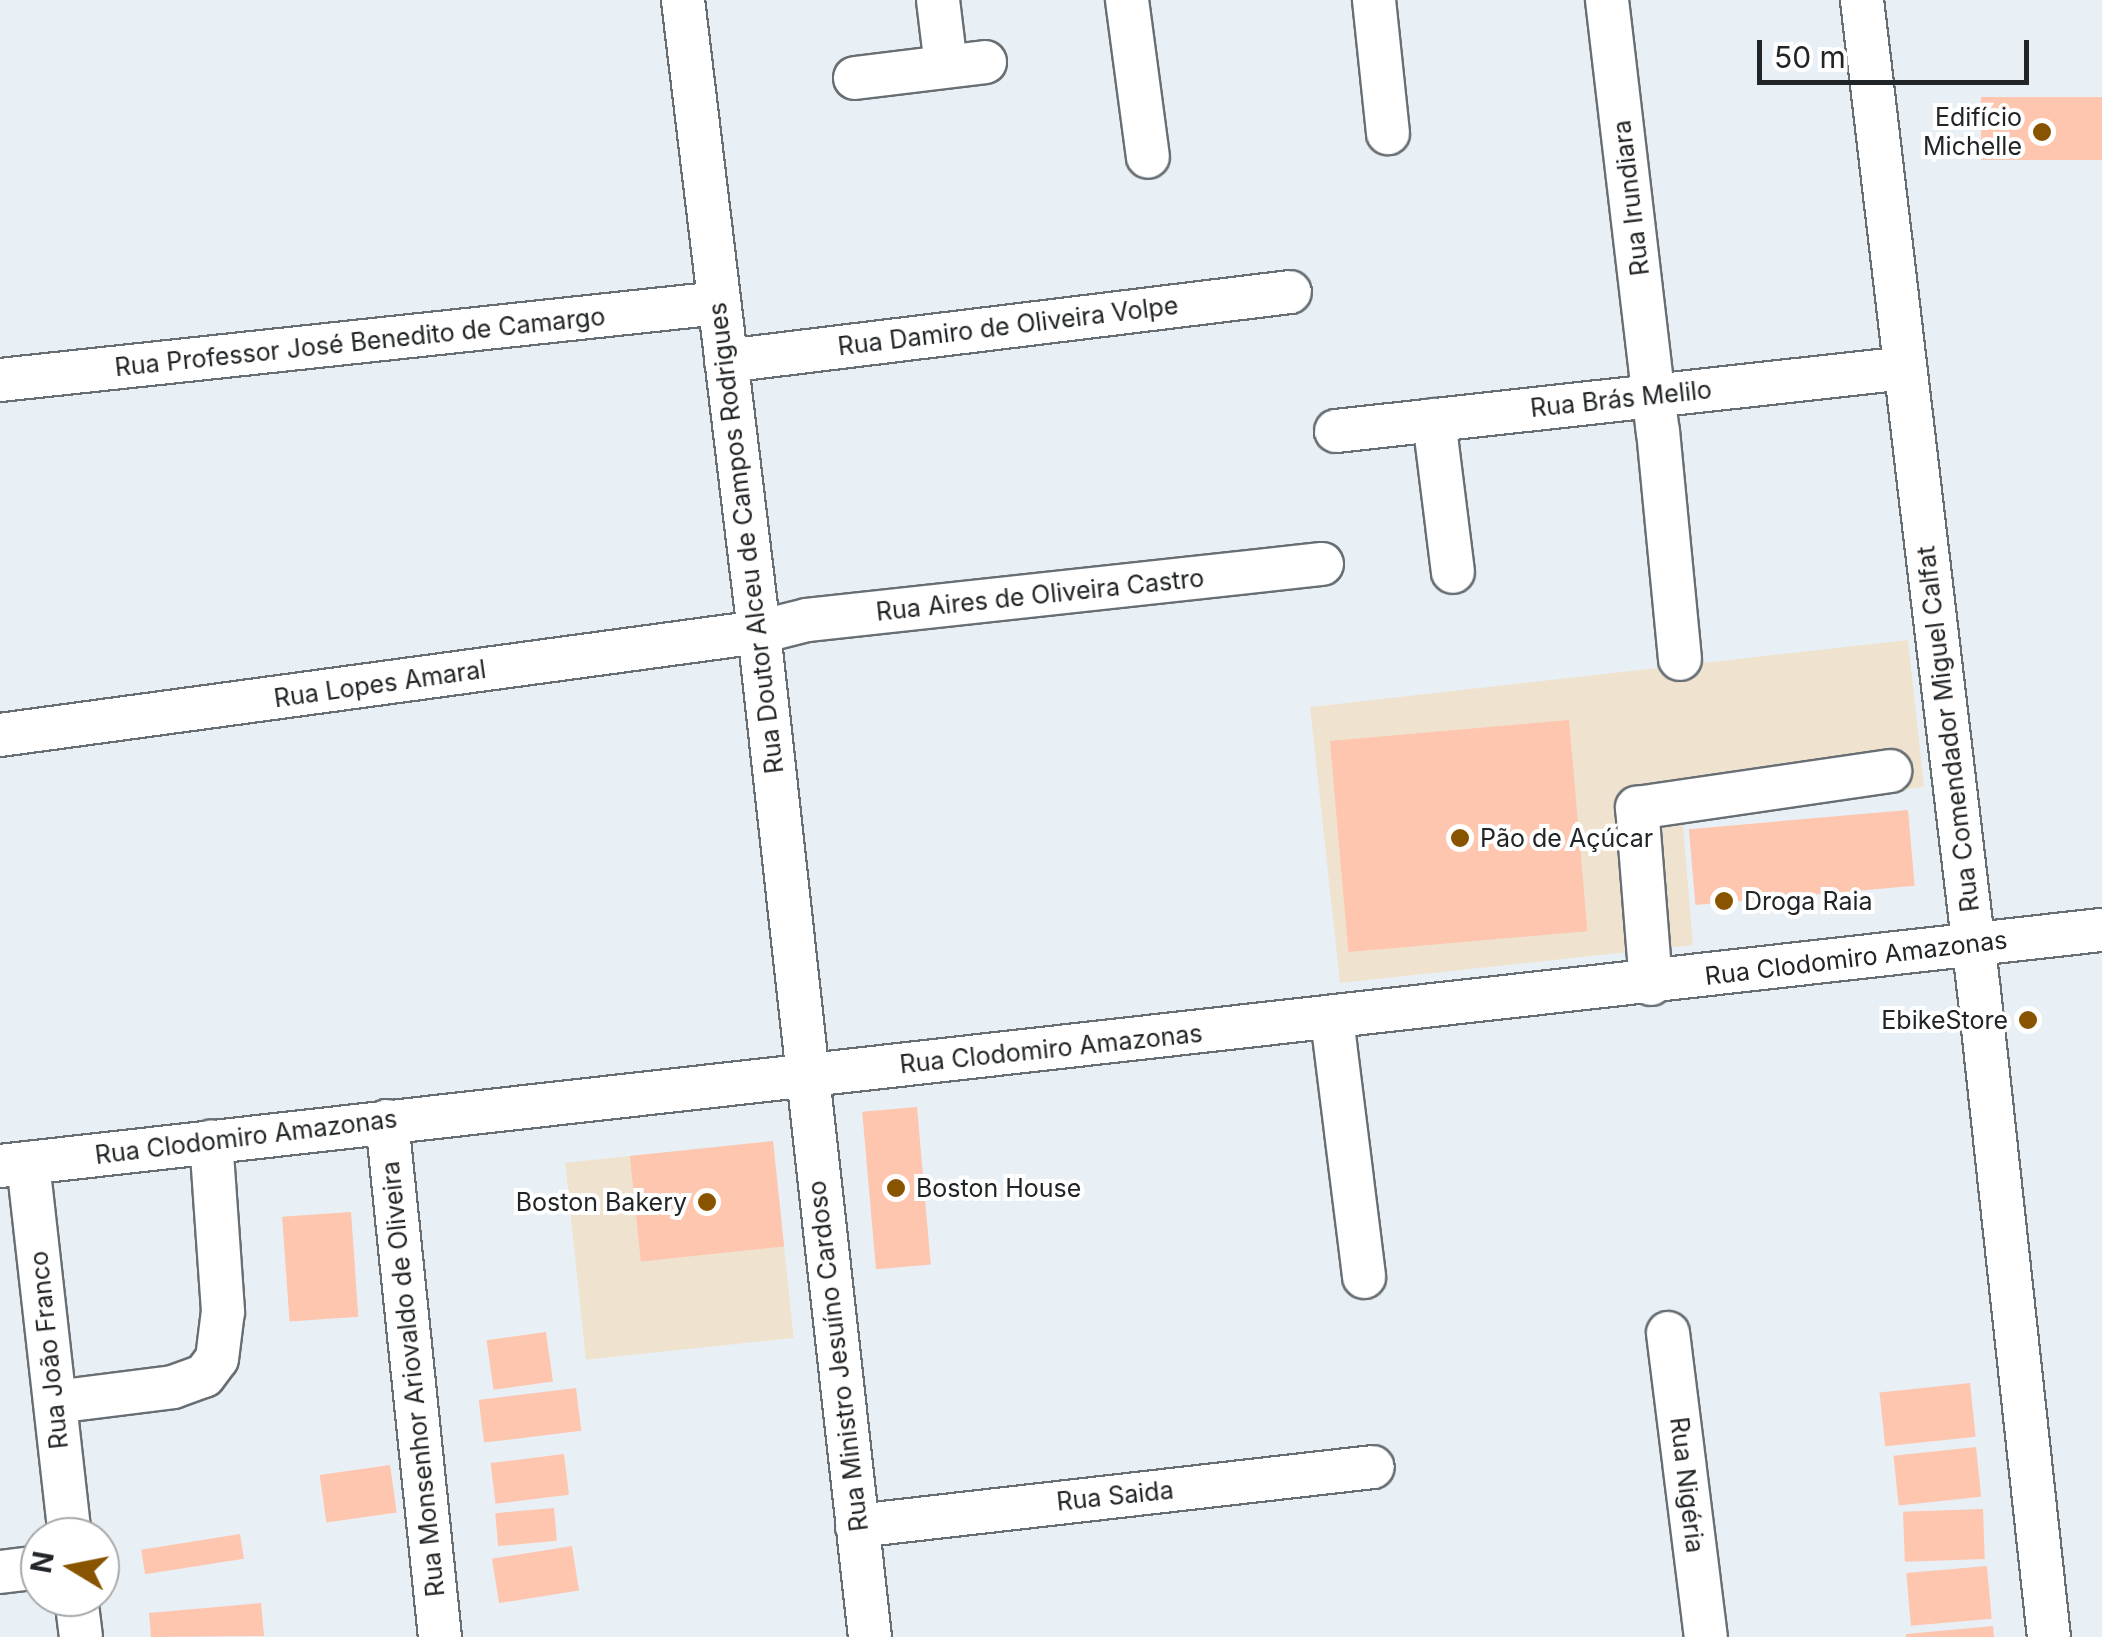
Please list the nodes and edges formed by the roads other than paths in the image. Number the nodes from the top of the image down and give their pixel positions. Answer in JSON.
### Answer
{"nodes":[{"id":1,"x":683,"y":0,"type":"edge"},
{"id":2,"x":938,"y":0,"type":"edge"},
{"id":3,"x":1127,"y":0,"type":"edge"},
{"id":4,"x":1374,"y":0,"type":"edge"},
{"id":5,"x":1608,"y":0,"type":"edge"},
{"id":6,"x":1862,"y":0,"type":"edge"},
{"id":7,"x":856,"y":78,"type":"dead end"},
{"id":8,"x":1388,"y":133,"type":"dead end"},
{"id":9,"x":1148,"y":157,"type":"dead end"},
{"id":10,"x":1290,"y":292,"type":"dead end"},
{"id":11,"x":719,"y":303,"type":"junction"},
{"id":12,"x":726,"y":361,"type":"junction"},
{"id":13,"x":1906,"y":368,"type":"junction"},
{"id":14,"x":0,"y":380,"type":"edge"},
{"id":15,"x":1654,"y":395,"type":"junction"},
{"id":16,"x":1434,"y":420,"type":"junction"},
{"id":17,"x":1336,"y":431,"type":"dead end"},
{"id":18,"x":1322,"y":564,"type":"dead end"},
{"id":19,"x":1453,"y":572,"type":"dead end"},
{"id":20,"x":759,"y":632,"type":"junction"},
{"id":21,"x":1680,"y":659,"type":"dead end"},
{"id":22,"x":0,"y":735,"type":"edge"},
{"id":23,"x":1890,"y":770,"type":"dead end"},
{"id":24,"x":2102,"y":930,"type":"edge"},
{"id":25,"x":1974,"y":943,"type":"junction"},
{"id":26,"x":1651,"y":984,"type":"junction"},
{"id":27,"x":1332,"y":1019,"type":"junction"},
{"id":28,"x":806,"y":1076,"type":"junction"},
{"id":29,"x":387,"y":1121,"type":"junction"},
{"id":30,"x":211,"y":1141,"type":"junction"},
{"id":31,"x":14,"y":1164,"type":"edge"},
{"id":32,"x":1364,"y":1278,"type":"dead end"},
{"id":33,"x":1668,"y":1333,"type":"dead end"},
{"id":34,"x":55,"y":1402,"type":"junction"},
{"id":35,"x":1373,"y":1467,"type":"dead end"},
{"id":36,"x":68,"y":1517,"type":"edge"},
{"id":37,"x":857,"y":1526,"type":"junction"},
{"id":38,"x":440,"y":1637,"type":"edge"},
{"id":39,"x":870,"y":1637,"type":"edge"},
{"id":40,"x":1706,"y":1637,"type":"edge"},
{"id":41,"x":2049,"y":1637,"type":"edge"}],
"edges":[{"from":1,"to":11,"type":"street","name":"Rua Doutor Alceu de Campos Rodrigues"},
{"from":2,"to":7,"type":"street"},
{"from":3,"to":9,"type":"street"},
{"from":4,"to":8,"type":"street"},
{"from":5,"to":15,"type":"street","name":"Rua Irundiara"},
{"from":6,"to":13,"type":"street","name":"Rua Comendador Miguel Calfat"},
{"from":10,"to":12,"type":"street","name":"Rua Damiro de Oliveira Volpe"},
{"from":11,"to":12,"type":"street","name":"Rua Doutor Alceu de Campos Rodrigues"},
{"from":11,"to":14,"type":"street","name":"Rua Professor José Benedito de Camargo"},
{"from":12,"to":20,"type":"street","name":"Rua Doutor Alceu de Campos Rodrigues"},
{"from":13,"to":15,"type":"street","name":"Rua Brás Melilo"},
{"from":13,"to":25,"type":"street","name":"Rua Comendador Miguel Calfat"},
{"from":15,"to":16,"type":"street","name":"Rua Brás Melilo"},
{"from":15,"to":21,"type":"street","name":"Rua Irundiara"},
{"from":16,"to":17,"type":"street","name":"Rua Brás Melilo"},
{"from":16,"to":19,"type":"street"},
{"from":18,"to":20,"type":"street","name":"Rua Aires de Oliveira Castro"},
{"from":20,"to":22,"type":"street","name":"Rua Lopes Amaral"},
{"from":20,"to":28,"type":"street","name":"Rua Doutor Alceu de Campos Rodrigues"},
{"from":23,"to":26,"type":"street"},
{"from":24,"to":25,"type":"street","name":"Rua Clodomiro Amazonas"},
{"from":25,"to":26,"type":"street","name":"Rua Clodomiro Amazonas"},
{"from":25,"to":41,"type":"street","name":"Rua Comendador Miguel Calfat"},
{"from":26,"to":27,"type":"street","name":"Rua Clodomiro Amazonas"},
{"from":27,"to":28,"type":"street","name":"Rua Clodomiro Amazonas"},
{"from":27,"to":32,"type":"street"},
{"from":28,"to":29,"type":"street","name":"Rua Clodomiro Amazonas"},
{"from":28,"to":37,"type":"street","name":"Rua Ministro Jesuíno Cardoso"},
{"from":29,"to":30,"type":"street","name":"Rua Clodomiro Amazonas"},
{"from":29,"to":38,"type":"street","name":"Rua Monsenhor Ariovaldo de Oliveira"},
{"from":30,"to":31,"type":"street","name":"Rua Clodomiro Amazonas"},
{"from":30,"to":34,"type":"street"},
{"from":31,"to":34,"type":"street","name":"Rua João Franco"},
{"from":33,"to":40,"type":"street","name":"Rua Nigéria"},
{"from":34,"to":36,"type":"street","name":"Rua João Franco"},
{"from":35,"to":37,"type":"street","name":"Rua Saida"},
{"from":37,"to":39,"type":"street","name":"Rua Ministro Jesuíno Cardoso"}]}
